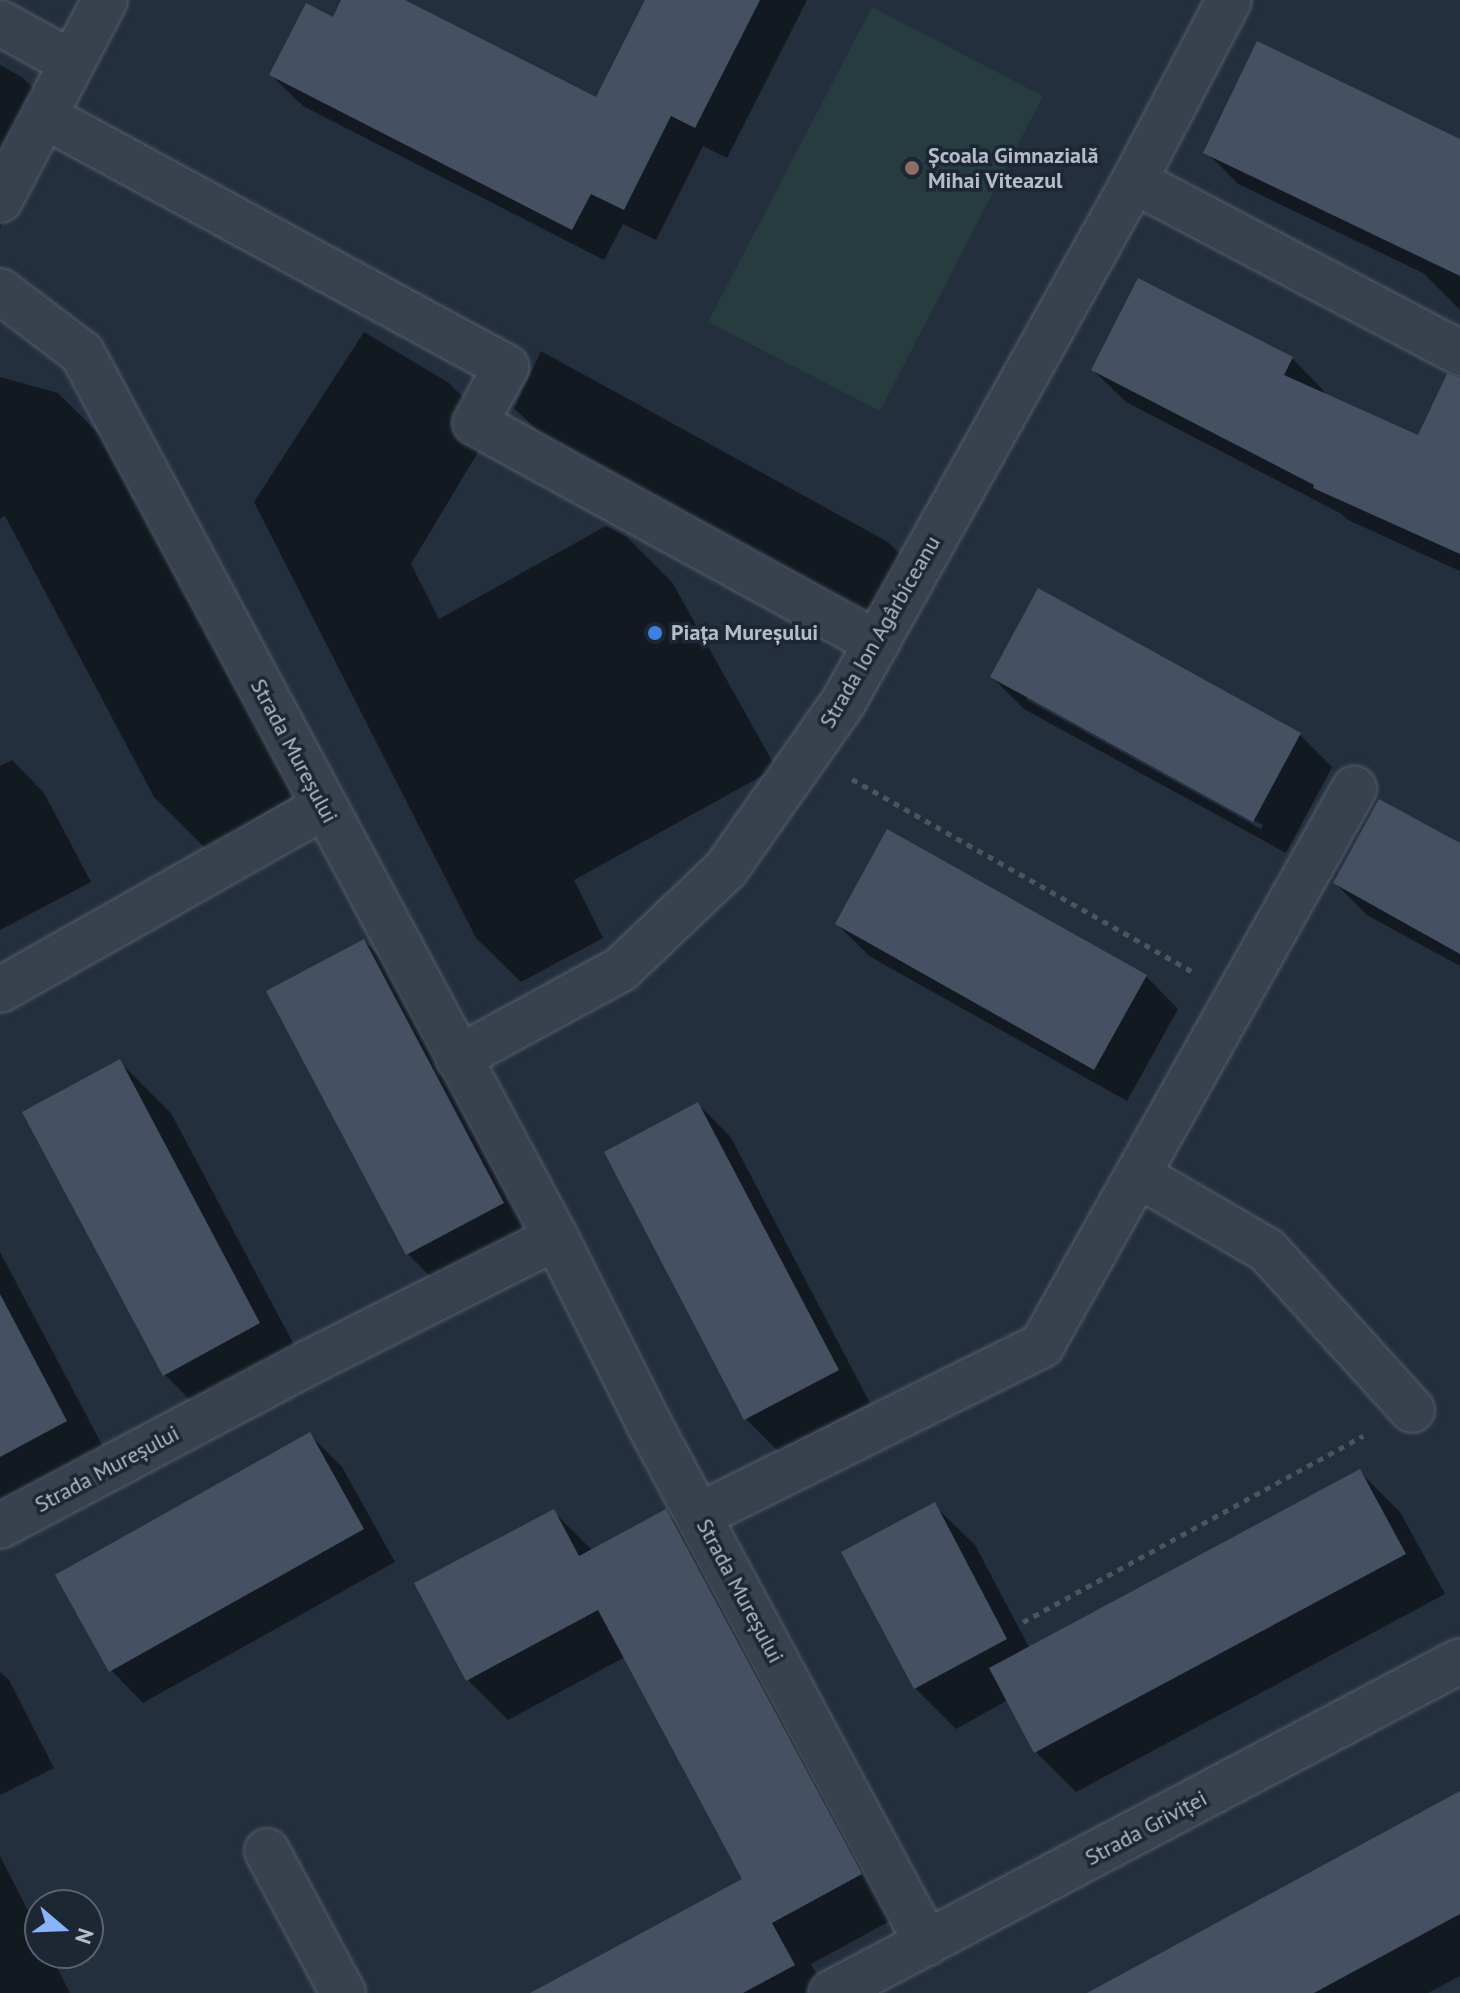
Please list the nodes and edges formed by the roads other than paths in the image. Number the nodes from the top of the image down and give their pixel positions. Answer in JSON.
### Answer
{"nodes":[{"id":1,"x":105,"y":0,"type":"edge"},
{"id":2,"x":1229,"y":0,"type":"edge"},
{"id":3,"x":0,"y":23,"type":"edge"},
{"id":4,"x":72,"y":63,"type":"junction"},
{"id":5,"x":44,"y":116,"type":"junction"},
{"id":6,"x":1134,"y":181,"type":"junction"},
{"id":7,"x":0,"y":200,"type":"edge"},
{"id":8,"x":0,"y":291,"type":"edge"},
{"id":9,"x":1460,"y":353,"type":"edge"},
{"id":10,"x":877,"y":643,"type":"junction"},
{"id":11,"x":1354,"y":789,"type":"dead end"},
{"id":12,"x":324,"y":807,"type":"junction"},
{"id":13,"x":0,"y":990,"type":"edge"},
{"id":14,"x":458,"y":1058,"type":"junction"},
{"id":15,"x":1138,"y":1175,"type":"junction"},
{"id":16,"x":556,"y":1238,"type":"junction"},
{"id":17,"x":1412,"y":1410,"type":"road end"},
{"id":18,"x":700,"y":1515,"type":"junction"},
{"id":19,"x":0,"y":1526,"type":"edge"},
{"id":20,"x":1452,"y":1675,"type":"edge"},
{"id":21,"x":267,"y":1851,"type":"dead end"},
{"id":22,"x":927,"y":1943,"type":"junction"},
{"id":23,"x":343,"y":1993,"type":"edge"},
{"id":24,"x":831,"y":1993,"type":"edge"}],
"edges":[{"from":1,"to":4,"type":"street"},
{"from":2,"to":6,"type":"street","name":"Strada Ion Agârbiceanu"},
{"from":3,"to":4,"type":"street"},
{"from":4,"to":5,"type":"street"},
{"from":5,"to":7,"type":"street"},
{"from":5,"to":10,"type":"street"},
{"from":6,"to":9,"type":"street"},
{"from":6,"to":10,"type":"street","name":"Strada Ion Agârbiceanu"},
{"from":8,"to":12,"type":"street","name":"Strada Mureșului"},
{"from":10,"to":14,"type":"street","name":"Strada Ion Agârbiceanu"},
{"from":11,"to":15,"type":"street"},
{"from":12,"to":13,"type":"street"},
{"from":12,"to":14,"type":"street","name":"Strada Mureșului"},
{"from":14,"to":16,"type":"street","name":"Strada Mureșului"},
{"from":15,"to":17,"type":"street"},
{"from":15,"to":18,"type":"street"},
{"from":16,"to":18,"type":"street","name":"Strada Mureșului"},
{"from":16,"to":19,"type":"street","name":"Strada Mureșului"},
{"from":18,"to":22,"type":"street","name":"Strada Mureșului"},
{"from":20,"to":22,"type":"street","name":"Strada Griviței"},
{"from":21,"to":23,"type":"street"},
{"from":22,"to":24,"type":"street","name":"Strada Griviței"}]}
